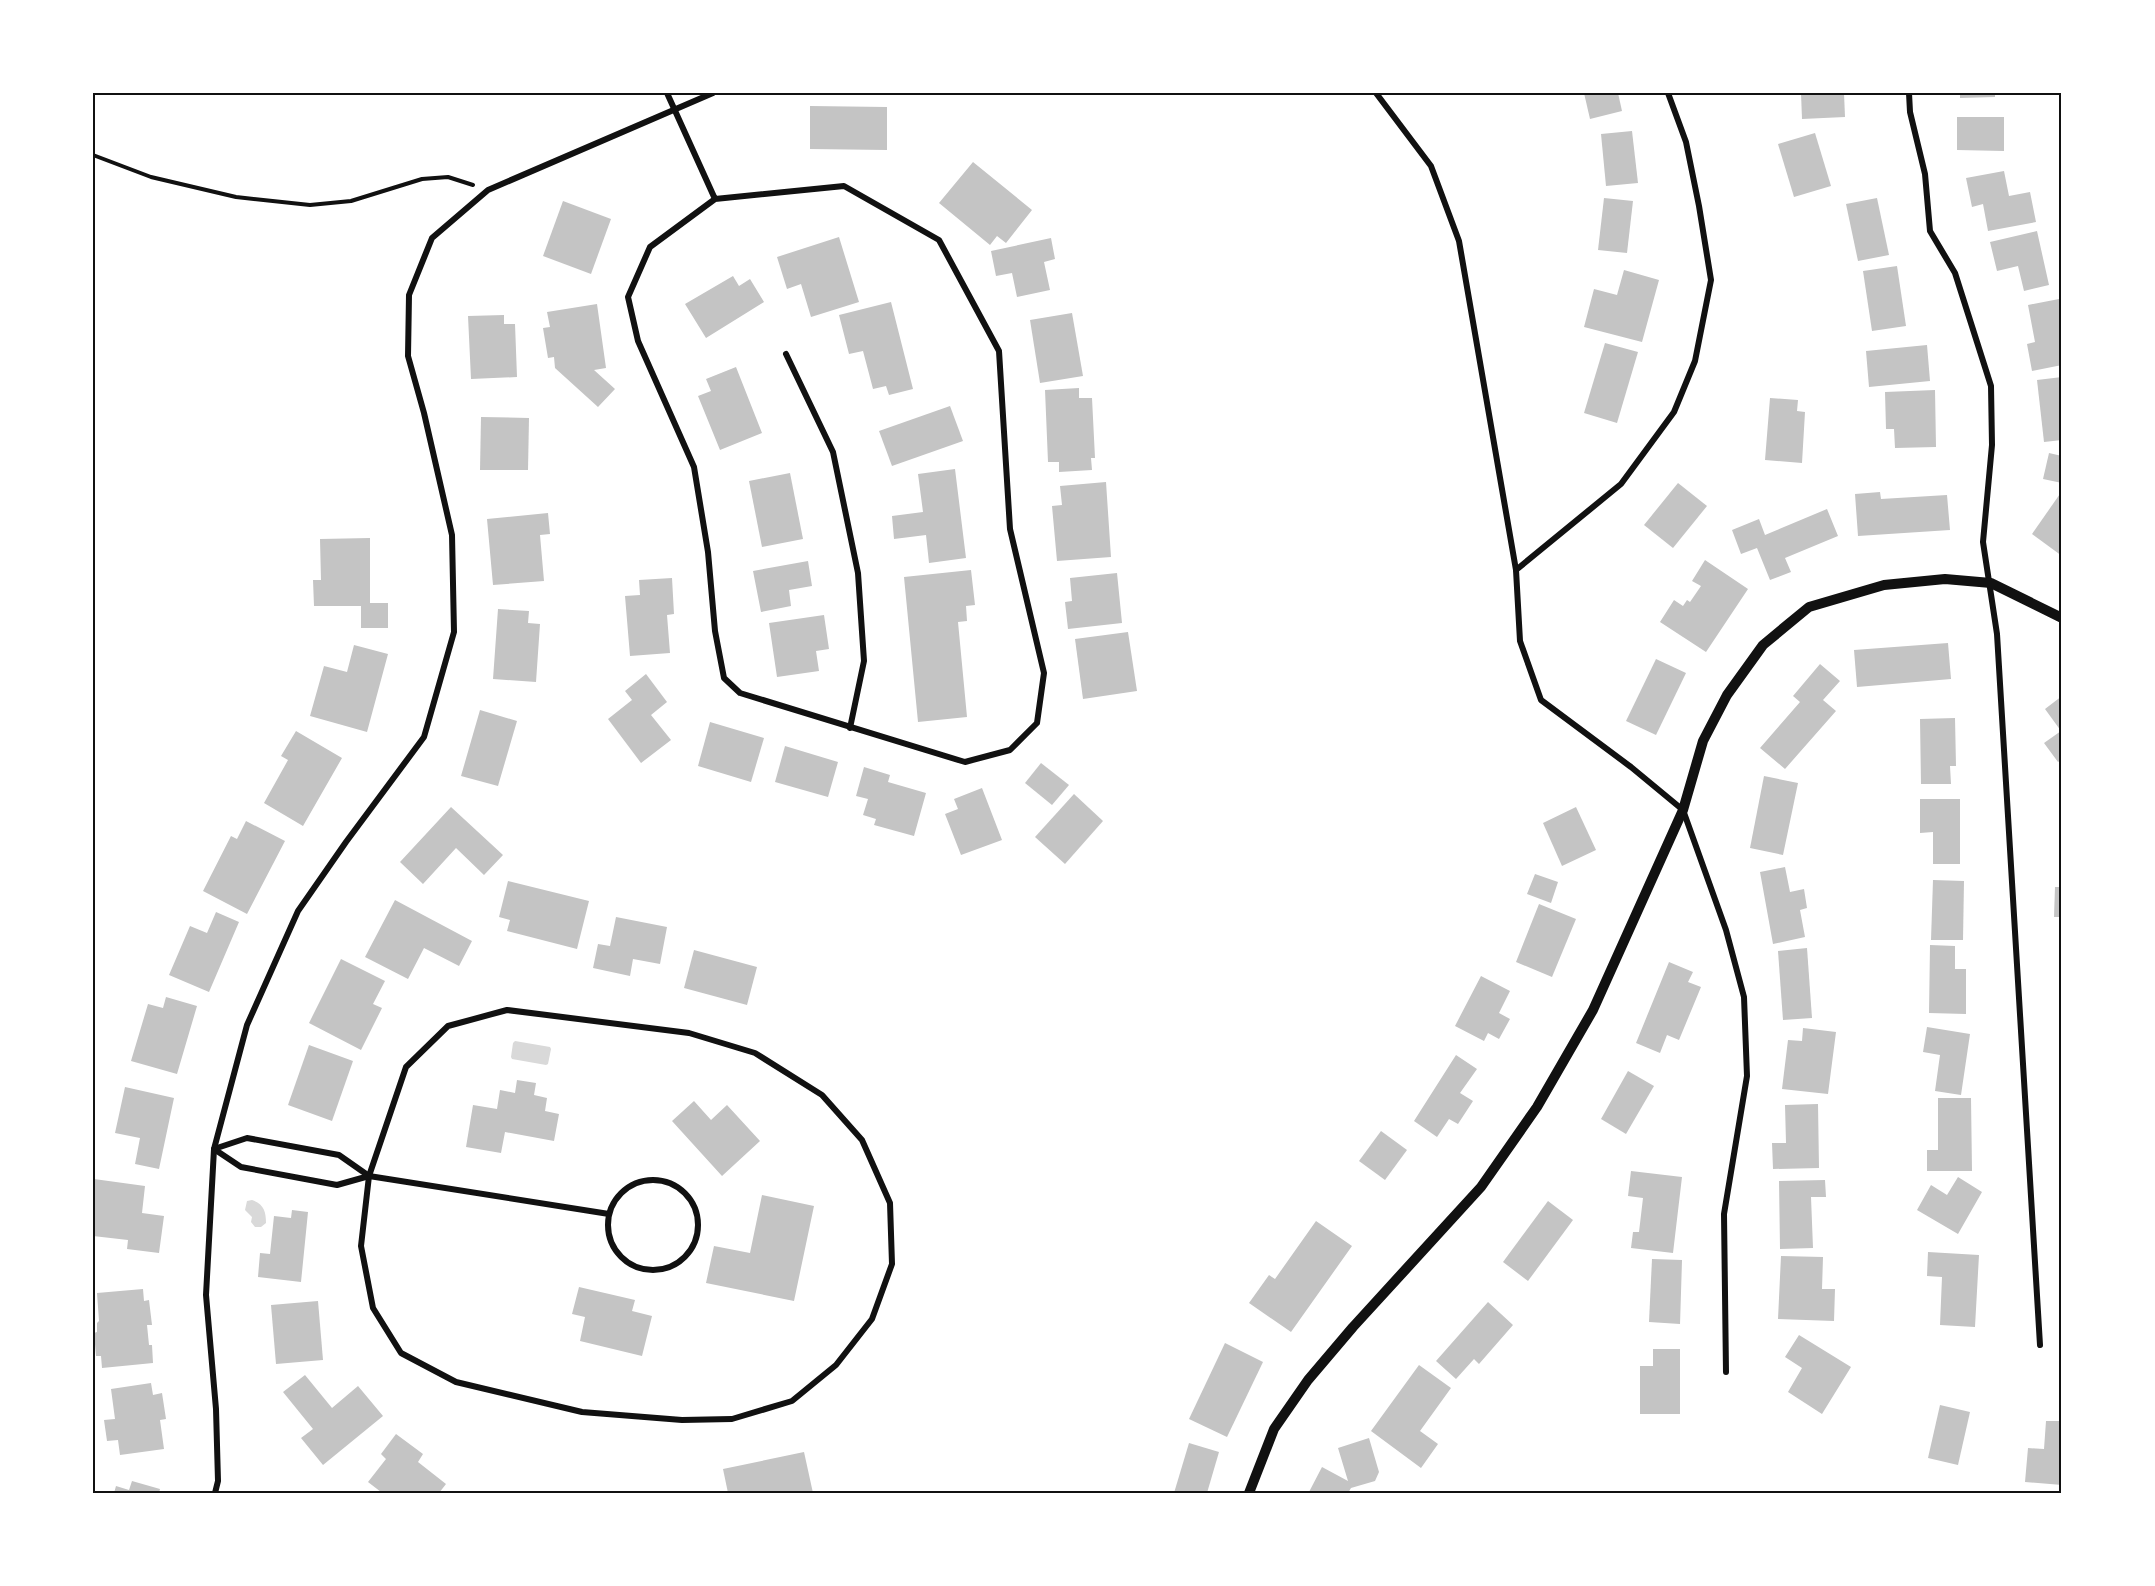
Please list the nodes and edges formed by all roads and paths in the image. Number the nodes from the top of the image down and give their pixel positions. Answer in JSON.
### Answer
{"nodes":[{"id":1,"x":667,"y":93,"type":"edge"},
{"id":2,"x":713,"y":93,"type":"edge"},
{"id":3,"x":1376,"y":93,"type":"edge"},
{"id":4,"x":1668,"y":93,"type":"edge"},
{"id":5,"x":1909,"y":93,"type":"edge"},
{"id":6,"x":675,"y":109,"type":"junction"},
{"id":7,"x":93,"y":155,"type":"edge"},
{"id":8,"x":488,"y":190,"type":"junction"},
{"id":9,"x":715,"y":199,"type":"junction"},
{"id":10,"x":786,"y":354,"type":"dead end"},
{"id":11,"x":1516,"y":570,"type":"junction"},
{"id":12,"x":1991,"y":583,"type":"junction"},
{"id":13,"x":2062,"y":618,"type":"edge"},
{"id":14,"x":850,"y":728,"type":"junction"},
{"id":15,"x":1683,"y":810,"type":"junction"},
{"id":16,"x":214,"y":1149,"type":"junction"},
{"id":17,"x":369,"y":1176,"type":"junction"},
{"id":18,"x":609,"y":1214,"type":"junction"},
{"id":19,"x":2040,"y":1345,"type":"dead end"},
{"id":20,"x":1726,"y":1372,"type":"dead end"},
{"id":21,"x":215,"y":1493,"type":"edge"},
{"id":22,"x":1249,"y":1493,"type":"edge"}],
"edges":[{"from":1,"to":6,"type":"street"},
{"from":2,"to":6,"type":"street"},
{"from":3,"to":11,"type":"street"},
{"from":4,"to":11,"type":"street"},
{"from":5,"to":12,"type":"street"},
{"from":6,"to":8,"type":"street"},
{"from":6,"to":9,"type":"street"},
{"from":7,"to":8,"type":"path"},
{"from":8,"to":16,"type":"street"},
{"from":9,"to":14,"type":"street"},
{"from":9,"to":14,"type":"street"},
{"from":10,"to":14,"type":"street"},
{"from":11,"to":15,"type":"street"},
{"from":12,"to":13,"type":"street"},
{"from":12,"to":15,"type":"street"},
{"from":12,"to":19,"type":"street"},
{"from":15,"to":20,"type":"street"},
{"from":15,"to":22,"type":"street"},
{"from":16,"to":17,"type":"street"},
{"from":16,"to":17,"type":"street"},
{"from":16,"to":21,"type":"street"},
{"from":17,"to":17,"type":"street"},
{"from":17,"to":18,"type":"street"},
{"from":18,"to":18,"type":"street"}]}
